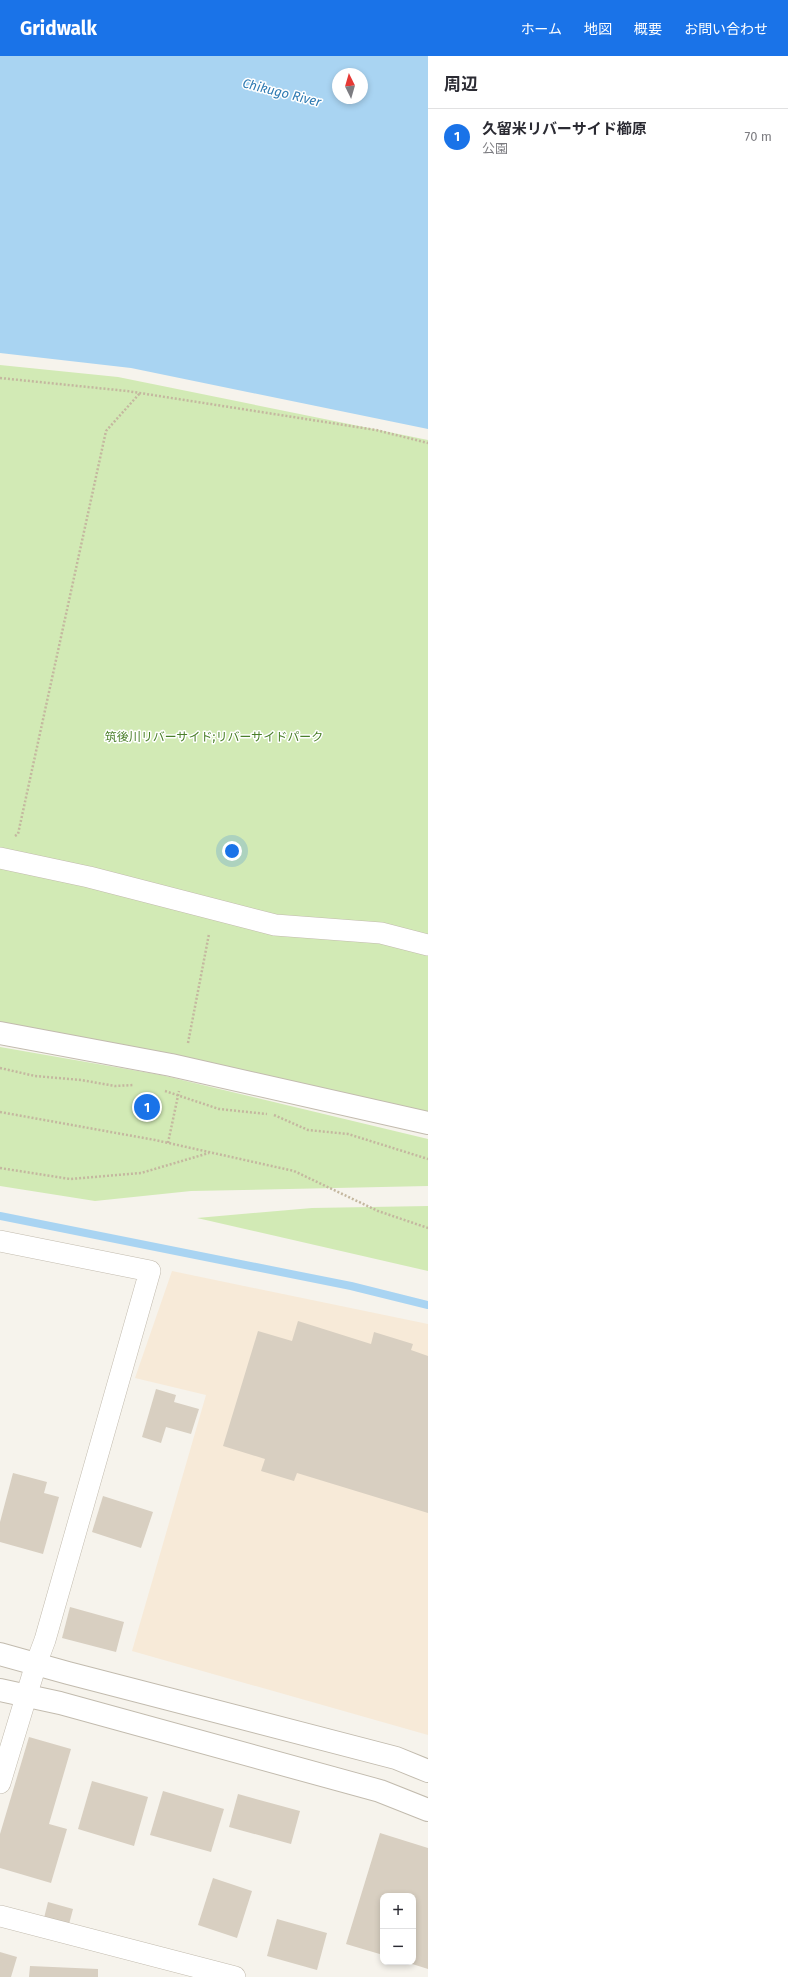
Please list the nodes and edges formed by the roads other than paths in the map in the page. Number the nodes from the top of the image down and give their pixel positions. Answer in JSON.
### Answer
{"nodes":[{"id":1,"x":0,"y":858,"type":"edge"},
{"id":2,"x":428,"y":945,"type":"edge"},
{"id":3,"x":0,"y":1034,"type":"edge"},
{"id":4,"x":428,"y":1123,"type":"edge"},
{"id":5,"x":0,"y":1241,"type":"edge"},
{"id":6,"x":0,"y":1654,"type":"edge"},
{"id":7,"x":36,"y":1664,"type":"junction"},
{"id":8,"x":0,"y":1690,"type":"edge"},
{"id":9,"x":26,"y":1697,"type":"junction"},
{"id":10,"x":428,"y":1770,"type":"edge"},
{"id":11,"x":0,"y":1784,"type":"edge"},
{"id":12,"x":428,"y":1810,"type":"edge"},
{"id":13,"x":0,"y":1916,"type":"edge"},
{"id":14,"x":236,"y":1977,"type":"edge"}],
"edges":[{"from":1,"to":2,"type":"street"},
{"from":3,"to":4,"type":"street"},
{"from":5,"to":7,"type":"street"},
{"from":6,"to":7,"type":"street"},
{"from":7,"to":9,"type":"street"},
{"from":7,"to":10,"type":"street"},
{"from":8,"to":9,"type":"street"},
{"from":9,"to":11,"type":"street"},
{"from":9,"to":12,"type":"street"},
{"from":13,"to":14,"type":"street"}]}
